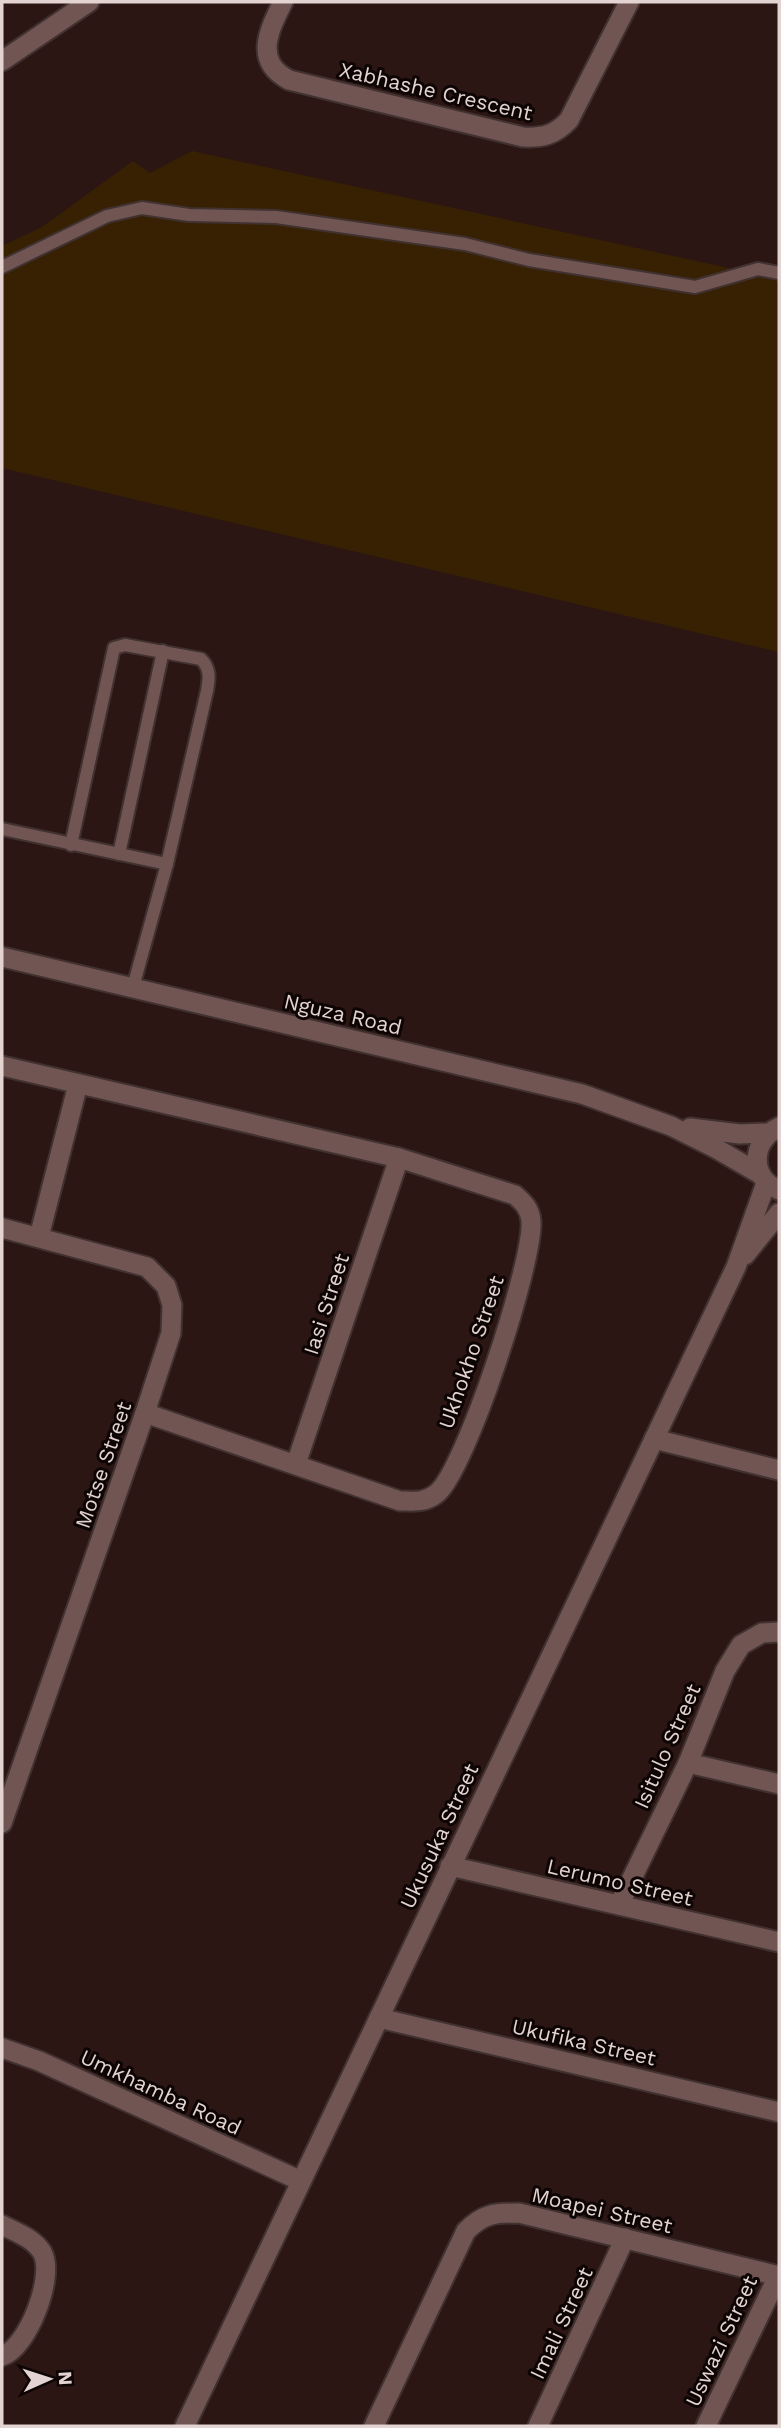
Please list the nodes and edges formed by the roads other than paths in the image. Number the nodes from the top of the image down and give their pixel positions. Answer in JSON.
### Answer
{"nodes":[{"id":1,"x":89,"y":2,"type":"edge"},
{"id":2,"x":283,"y":2,"type":"edge"},
{"id":3,"x":629,"y":2,"type":"edge"},
{"id":4,"x":2,"y":61,"type":"edge"},
{"id":5,"x":2,"y":267,"type":"edge"},
{"id":6,"x":779,"y":273,"type":"edge"},
{"id":7,"x":163,"y":651,"type":"junction"},
{"id":8,"x":2,"y":830,"type":"edge"},
{"id":9,"x":71,"y":845,"type":"junction"},
{"id":10,"x":119,"y":854,"type":"junction"},
{"id":11,"x":167,"y":864,"type":"junction"},
{"id":12,"x":2,"y":957,"type":"edge"},
{"id":13,"x":133,"y":987,"type":"junction"},
{"id":14,"x":2,"y":1066,"type":"edge"},
{"id":15,"x":78,"y":1084,"type":"junction"},
{"id":16,"x":671,"y":1126,"type":"junction"},
{"id":17,"x":776,"y":1128,"type":"edge"},
{"id":18,"x":398,"y":1158,"type":"junction"},
{"id":19,"x":768,"y":1182,"type":"edge"},
{"id":20,"x":779,"y":1213,"type":"edge"},
{"id":21,"x":2,"y":1228,"type":"edge"},
{"id":22,"x":39,"y":1237,"type":"junction"},
{"id":23,"x":736,"y":1267,"type":"junction"},
{"id":24,"x":145,"y":1413,"type":"junction"},
{"id":25,"x":654,"y":1438,"type":"junction"},
{"id":26,"x":296,"y":1464,"type":"junction"},
{"id":27,"x":779,"y":1470,"type":"edge"},
{"id":28,"x":779,"y":1632,"type":"edge"},
{"id":29,"x":688,"y":1762,"type":"junction"},
{"id":30,"x":779,"y":1784,"type":"edge"},
{"id":31,"x":2,"y":1823,"type":"edge"},
{"id":32,"x":450,"y":1866,"type":"junction"},
{"id":33,"x":619,"y":1905,"type":"junction"},
{"id":34,"x":779,"y":1942,"type":"edge"},
{"id":35,"x":379,"y":2018,"type":"junction"},
{"id":36,"x":2,"y":2048,"type":"edge"},
{"id":37,"x":779,"y":2112,"type":"edge"},
{"id":38,"x":301,"y":2181,"type":"junction"},
{"id":39,"x":2,"y":2225,"type":"edge"},
{"id":40,"x":625,"y":2238,"type":"junction"},
{"id":41,"x":778,"y":2276,"type":"edge"},
{"id":42,"x":2,"y":2356,"type":"edge"},
{"id":43,"x":185,"y":2426,"type":"edge"},
{"id":44,"x":373,"y":2426,"type":"edge"},
{"id":45,"x":538,"y":2426,"type":"edge"},
{"id":46,"x":706,"y":2426,"type":"edge"}],
"edges":[{"from":1,"to":4,"type":"street"},
{"from":2,"to":3,"type":"street","name":"Xabhashe Crescent"},
{"from":5,"to":6,"type":"lane"},
{"from":7,"to":9,"type":"lane"},
{"from":7,"to":10,"type":"lane"},
{"from":7,"to":11,"type":"lane"},
{"from":8,"to":9,"type":"lane"},
{"from":9,"to":10,"type":"lane"},
{"from":10,"to":11,"type":"lane"},
{"from":11,"to":13,"type":"lane"},
{"from":12,"to":13,"type":"street","name":"Nguza Road"},
{"from":13,"to":16,"type":"street","name":"Nguza Road"},
{"from":14,"to":15,"type":"street","name":"Ukhokho Street"},
{"from":15,"to":18,"type":"street","name":"Ukhokho Street"},
{"from":15,"to":22,"type":"street"},
{"from":16,"to":17,"type":"street","name":"Nguza Road"},
{"from":16,"to":19,"type":"street","name":"Nguza Road"},
{"from":17,"to":19,"type":"street","name":"Ukusuka Street"},
{"from":18,"to":26,"type":"street","name":"Iasi Street"},
{"from":18,"to":26,"type":"street","name":"Ukhokho Street"},
{"from":19,"to":23,"type":"street","name":"Ukusuka Street"},
{"from":20,"to":23,"type":"street","name":"Ukusuka Street"},
{"from":21,"to":22,"type":"street","name":"Motse Street"},
{"from":22,"to":24,"type":"street","name":"Motse Street"},
{"from":23,"to":25,"type":"street","name":"Ukusuka Street"},
{"from":24,"to":26,"type":"street","name":"Ukhokho Street"},
{"from":24,"to":31,"type":"street","name":"Motse Street"},
{"from":25,"to":27,"type":"street"},
{"from":25,"to":32,"type":"street","name":"Ukusuka Street"},
{"from":28,"to":29,"type":"street","name":"Isitulo Street"},
{"from":29,"to":30,"type":"street"},
{"from":29,"to":33,"type":"street","name":"Isitulo Street"},
{"from":32,"to":33,"type":"street","name":"Lerumo Street"},
{"from":32,"to":35,"type":"street","name":"Ukusuka Street"},
{"from":33,"to":34,"type":"street","name":"Lerumo Street"},
{"from":35,"to":37,"type":"street","name":"Ukufika Street"},
{"from":35,"to":38,"type":"street","name":"Ukusuka Street"},
{"from":36,"to":38,"type":"street","name":"Umkhamba Road"},
{"from":38,"to":43,"type":"street","name":"Ukusuka Street"},
{"from":39,"to":42,"type":"street"},
{"from":40,"to":41,"type":"street","name":"Moapei Street"},
{"from":40,"to":44,"type":"street","name":"Moapei Street"},
{"from":40,"to":45,"type":"street","name":"Imali Street"},
{"from":41,"to":46,"type":"street","name":"Uswazi Street"}]}
